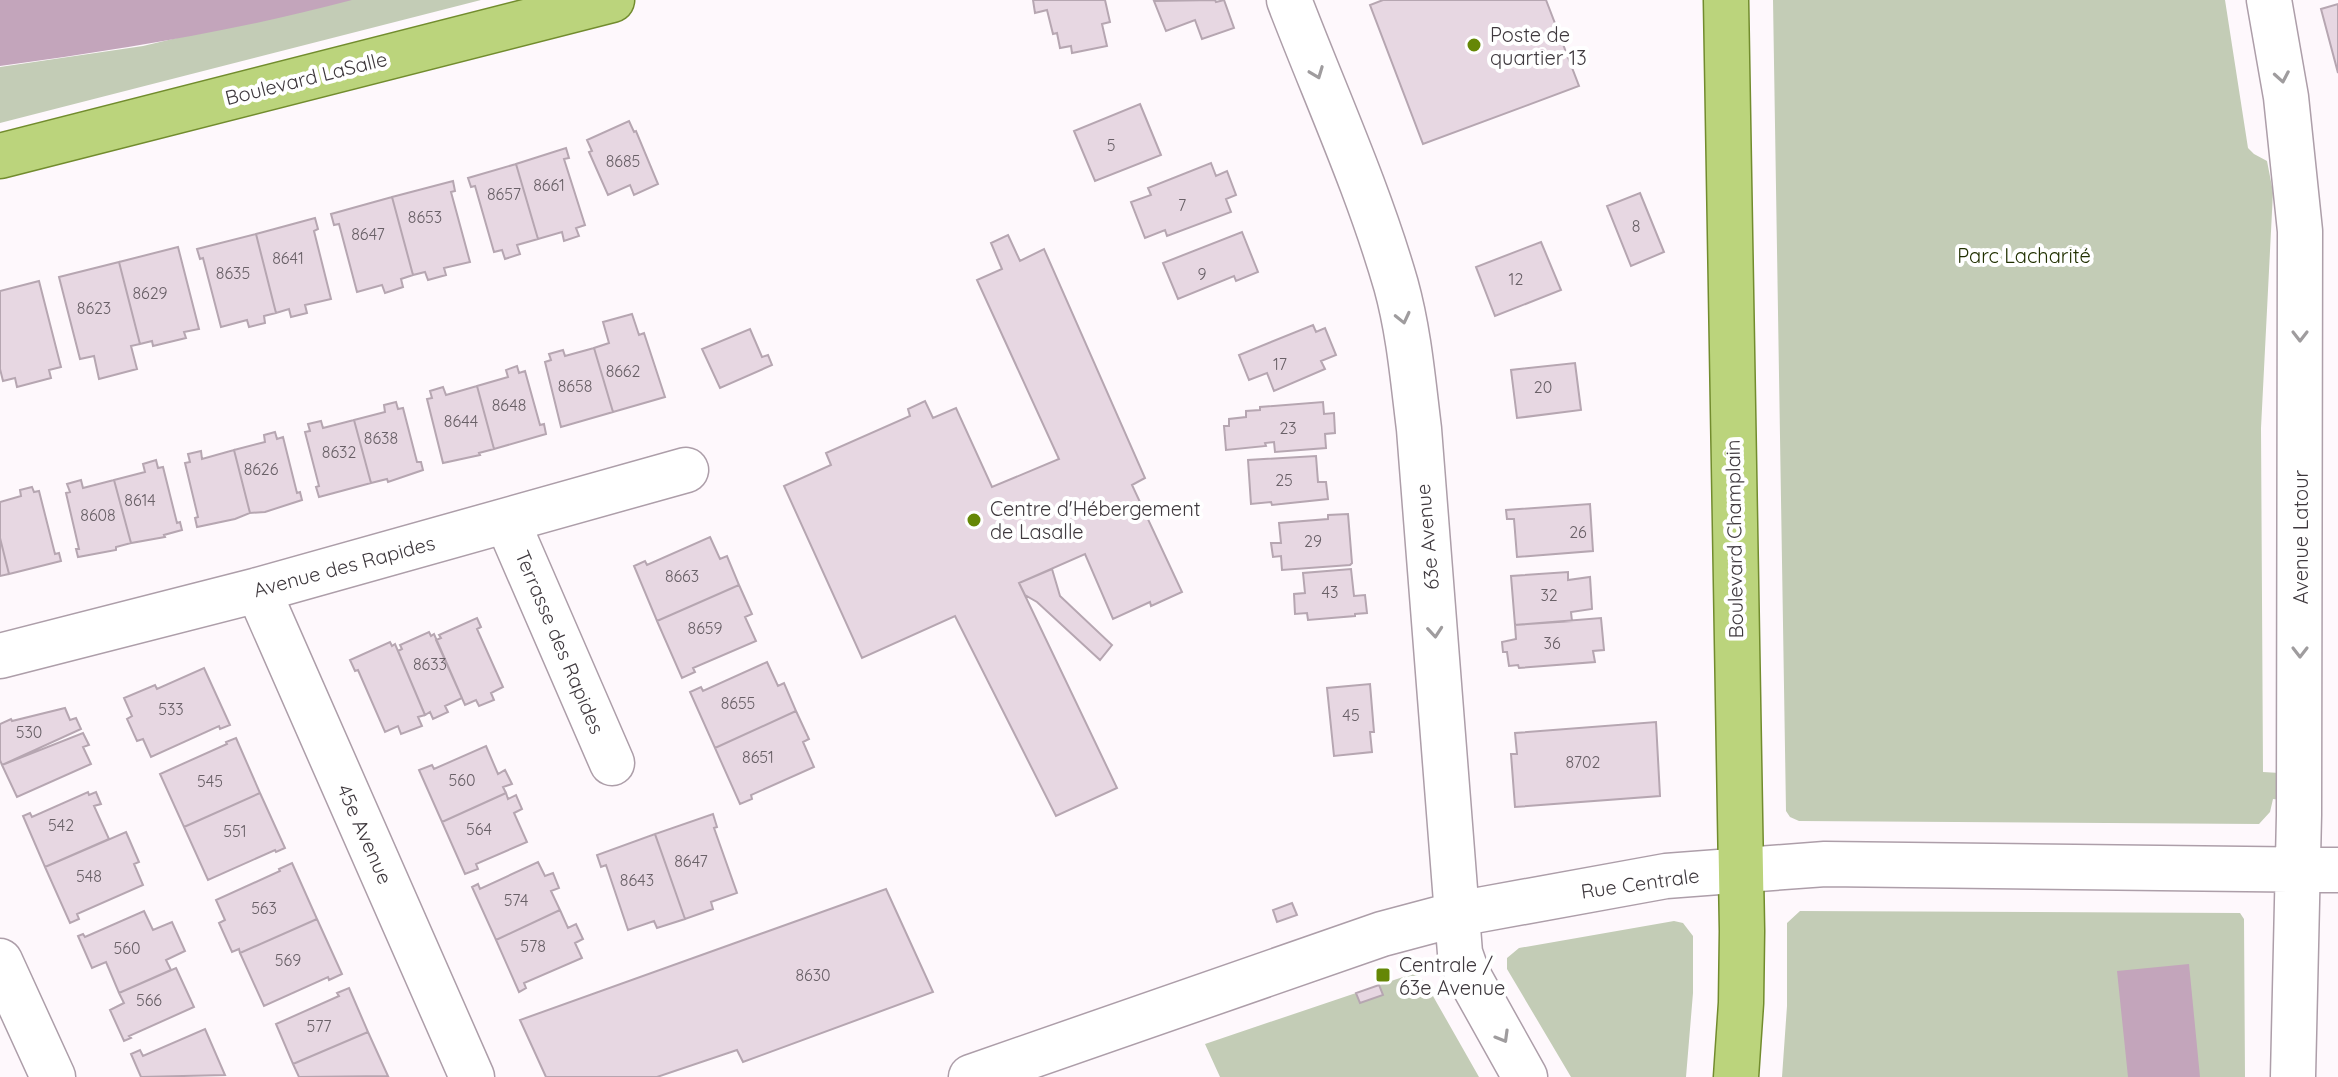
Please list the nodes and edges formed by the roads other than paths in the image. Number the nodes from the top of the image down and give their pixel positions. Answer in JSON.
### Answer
{"nodes":[{"id":1,"x":612,"y":0,"type":"edge"},
{"id":2,"x":1289,"y":0,"type":"edge"},
{"id":3,"x":1726,"y":0,"type":"edge"},
{"id":4,"x":2269,"y":0,"type":"edge"},
{"id":5,"x":0,"y":156,"type":"edge"},
{"id":6,"x":686,"y":470,"type":"dead end"},
{"id":7,"x":507,"y":521,"type":"junction"},
{"id":8,"x":258,"y":590,"type":"junction"},
{"id":9,"x":0,"y":656,"type":"edge"},
{"id":10,"x":612,"y":763,"type":"dead end"},
{"id":11,"x":2318,"y":870,"type":"edge"},
{"id":12,"x":1740,"y":871,"type":"junction"},
{"id":13,"x":1457,"y":914,"type":"junction"},
{"id":14,"x":0,"y":961,"type":"edge"},
{"id":15,"x":53,"y":1077,"type":"edge"},
{"id":16,"x":472,"y":1077,"type":"edge"},
{"id":17,"x":971,"y":1077,"type":"edge"},
{"id":18,"x":1525,"y":1077,"type":"edge"},
{"id":19,"x":1736,"y":1077,"type":"edge"},
{"id":20,"x":2293,"y":1077,"type":"edge"}],
"edges":[{"from":1,"to":5,"type":"main road","name":"Boulevard LaSalle"},
{"from":2,"to":13,"type":"street","name":"63e Avenue","one_way":true},
{"from":3,"to":12,"type":"main road","name":"Boulevard Champlain"},
{"from":4,"to":11,"type":"street","name":"Avenue Latour","one_way":true},
{"from":6,"to":7,"type":"street","name":"Avenue des Rapides"},
{"from":7,"to":8,"type":"street","name":"Avenue des Rapides"},
{"from":7,"to":10,"type":"street","name":"Terrasse des Rapides"},
{"from":8,"to":9,"type":"street","name":"Avenue des Rapides"},
{"from":8,"to":16,"type":"street","name":"45e Avenue"},
{"from":11,"to":12,"type":"street","name":"Rue Centrale"},
{"from":11,"to":20,"type":"street","name":"Avenue Latour"},
{"from":12,"to":13,"type":"street","name":"Rue Centrale"},
{"from":12,"to":19,"type":"main road","name":"Boulevard Champlain"},
{"from":13,"to":17,"type":"street","name":"Rue Centrale"},
{"from":13,"to":18,"type":"street","name":"63e Avenue","one_way":true},
{"from":14,"to":15,"type":"street"}]}
